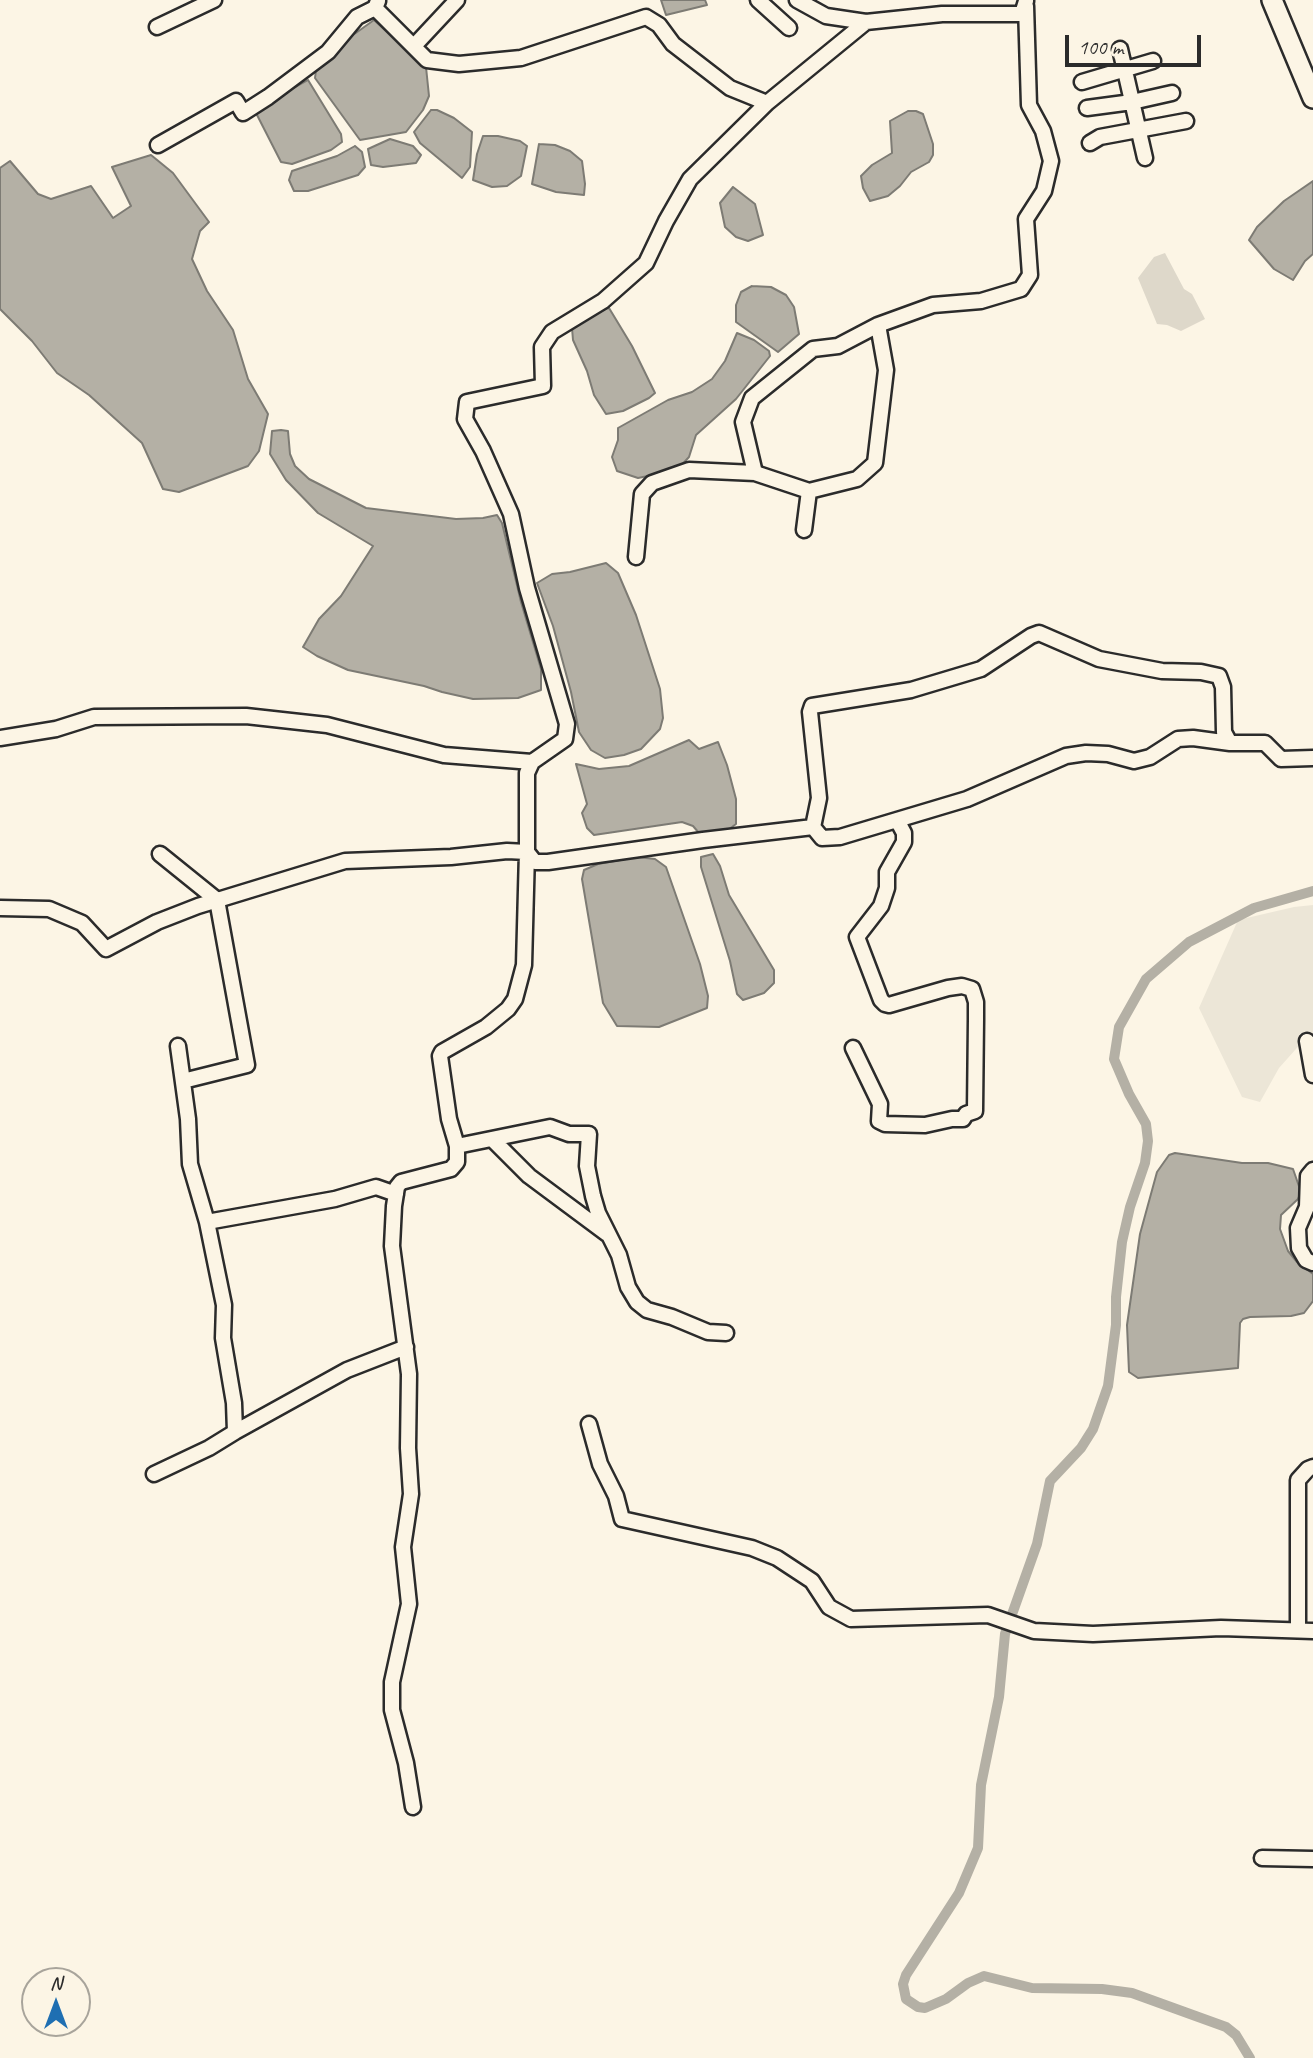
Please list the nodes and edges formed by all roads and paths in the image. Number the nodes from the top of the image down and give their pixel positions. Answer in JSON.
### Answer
{"nodes":[{"id":1,"x":214,"y":0,"type":"edge"},
{"id":2,"x":457,"y":0,"type":"edge"},
{"id":3,"x":758,"y":0,"type":"edge"},
{"id":4,"x":797,"y":0,"type":"edge"},
{"id":5,"x":1272,"y":0,"type":"edge"},
{"id":6,"x":1286,"y":0,"type":"edge"},
{"id":7,"x":1026,"y":3,"type":"edge"},
{"id":8,"x":377,"y":4,"type":"edge"},
{"id":9,"x":866,"y":22,"type":"junction"},
{"id":10,"x":157,"y":27,"type":"dead end"},
{"id":11,"x":789,"y":28,"type":"dead end"},
{"id":12,"x":414,"y":46,"type":"junction"},
{"id":13,"x":1120,"y":49,"type":"dead end"},
{"id":14,"x":1153,"y":61,"type":"dead end"},
{"id":15,"x":1313,"y":64,"type":"edge"},
{"id":16,"x":1125,"y":70,"type":"junction"},
{"id":17,"x":1082,"y":82,"type":"dead end"},
{"id":18,"x":1172,"y":93,"type":"dead end"},
{"id":19,"x":1313,"y":98,"type":"edge"},
{"id":20,"x":1132,"y":102,"type":"junction"},
{"id":21,"x":767,"y":103,"type":"junction"},
{"id":22,"x":1087,"y":108,"type":"dead end"},
{"id":23,"x":1186,"y":121,"type":"dead end"},
{"id":24,"x":1139,"y":131,"type":"junction"},
{"id":25,"x":1090,"y":144,"type":"dead end"},
{"id":26,"x":158,"y":145,"type":"dead end"},
{"id":27,"x":1145,"y":158,"type":"dead end"},
{"id":28,"x":878,"y":325,"type":"junction"},
{"id":29,"x":755,"y":473,"type":"junction"},
{"id":30,"x":808,"y":491,"type":"junction"},
{"id":31,"x":804,"y":530,"type":"dead end"},
{"id":32,"x":636,"y":556,"type":"dead end"},
{"id":33,"x":0,"y":738,"type":"edge"},
{"id":34,"x":1230,"y":743,"type":"junction"},
{"id":35,"x":1313,"y":758,"type":"edge"},
{"id":36,"x":532,"y":762,"type":"junction"},
{"id":37,"x":897,"y":820,"type":"junction"},
{"id":38,"x":813,"y":827,"type":"junction"},
{"id":39,"x":527,"y":852,"type":"junction"},
{"id":40,"x":160,"y":853,"type":"dead end"},
{"id":41,"x":217,"y":900,"type":"junction"},
{"id":42,"x":0,"y":908,"type":"edge"},
{"id":43,"x":1307,"y":1041,"type":"dead end"},
{"id":44,"x":178,"y":1046,"type":"dead end"},
{"id":45,"x":853,"y":1048,"type":"dead end"},
{"id":46,"x":1313,"y":1075,"type":"edge"},
{"id":47,"x":183,"y":1081,"type":"junction"},
{"id":48,"x":492,"y":1139,"type":"junction"},
{"id":49,"x":457,"y":1146,"type":"junction"},
{"id":50,"x":1313,"y":1170,"type":"edge"},
{"id":51,"x":396,"y":1194,"type":"junction"},
{"id":52,"x":207,"y":1222,"type":"junction"},
{"id":53,"x":608,"y":1234,"type":"junction"},
{"id":54,"x":1313,"y":1262,"type":"edge"},
{"id":55,"x":726,"y":1333,"type":"dead end"},
{"id":56,"x":406,"y":1347,"type":"junction"},
{"id":57,"x":589,"y":1424,"type":"dead end"},
{"id":58,"x":235,"y":1432,"type":"junction"},
{"id":59,"x":1313,"y":1467,"type":"edge"},
{"id":60,"x":154,"y":1474,"type":"dead end"},
{"id":61,"x":1306,"y":1630,"type":"edge"},
{"id":62,"x":413,"y":1808,"type":"dead end"},
{"id":63,"x":1262,"y":1858,"type":"dead end"},
{"id":64,"x":1313,"y":1858,"type":"edge"}],
"edges":[{"from":1,"to":10,"type":"street"},
{"from":2,"to":12,"type":"street"},
{"from":3,"to":11,"type":"street"},
{"from":4,"to":9,"type":"street"},
{"from":5,"to":19,"type":"highway"},
{"from":6,"to":15,"type":"highway"},
{"from":7,"to":9,"type":"street"},
{"from":7,"to":28,"type":"street"},
{"from":8,"to":12,"type":"street"},
{"from":8,"to":26,"type":"street"},
{"from":9,"to":21,"type":"street"},
{"from":12,"to":21,"type":"street"},
{"from":13,"to":16,"type":"street"},
{"from":14,"to":16,"type":"street"},
{"from":16,"to":17,"type":"street"},
{"from":16,"to":20,"type":"street"},
{"from":18,"to":20,"type":"street"},
{"from":20,"to":22,"type":"street"},
{"from":20,"to":24,"type":"street"},
{"from":21,"to":36,"type":"street"},
{"from":23,"to":24,"type":"street"},
{"from":24,"to":25,"type":"street"},
{"from":24,"to":27,"type":"street"},
{"from":28,"to":29,"type":"street"},
{"from":28,"to":30,"type":"street"},
{"from":29,"to":30,"type":"street"},
{"from":29,"to":32,"type":"street"},
{"from":30,"to":31,"type":"street"},
{"from":33,"to":36,"type":"street"},
{"from":34,"to":35,"type":"street"},
{"from":34,"to":37,"type":"street"},
{"from":34,"to":38,"type":"street"},
{"from":36,"to":39,"type":"street"},
{"from":37,"to":38,"type":"street"},
{"from":37,"to":45,"type":"street"},
{"from":38,"to":39,"type":"street"},
{"from":39,"to":41,"type":"street"},
{"from":39,"to":49,"type":"street"},
{"from":40,"to":41,"type":"street"},
{"from":41,"to":42,"type":"street"},
{"from":41,"to":47,"type":"street"},
{"from":43,"to":46,"type":"street"},
{"from":44,"to":47,"type":"street"},
{"from":47,"to":52,"type":"street"},
{"from":48,"to":49,"type":"street"},
{"from":48,"to":53,"type":"street"},
{"from":48,"to":53,"type":"street"},
{"from":49,"to":51,"type":"street"},
{"from":50,"to":54,"type":"street"},
{"from":51,"to":52,"type":"street"},
{"from":51,"to":56,"type":"street"},
{"from":52,"to":58,"type":"street"},
{"from":53,"to":55,"type":"street"},
{"from":56,"to":58,"type":"street"},
{"from":56,"to":62,"type":"street"},
{"from":57,"to":61,"type":"street"},
{"from":58,"to":60,"type":"street"},
{"from":59,"to":61,"type":"street"},
{"from":63,"to":64,"type":"street"}]}
